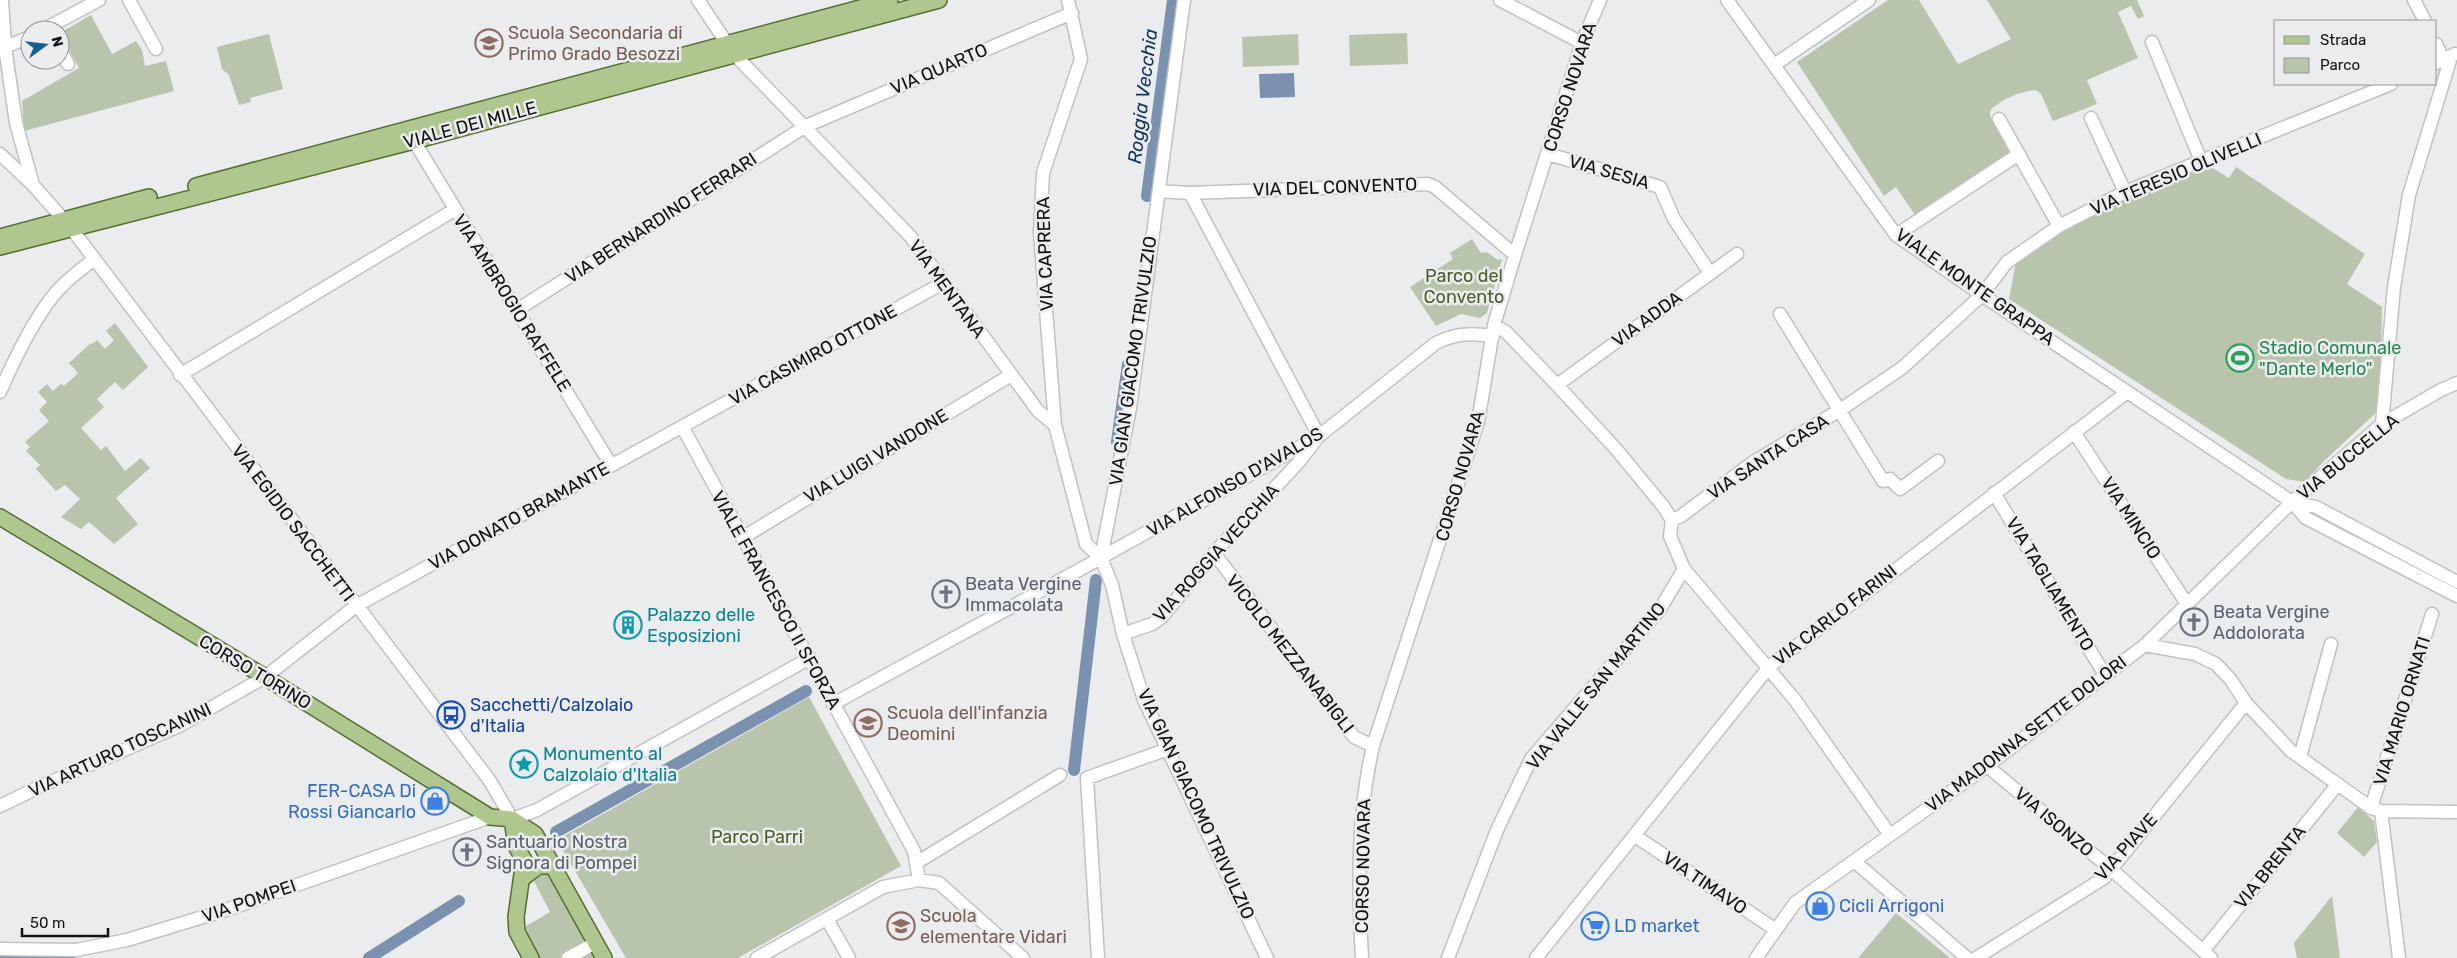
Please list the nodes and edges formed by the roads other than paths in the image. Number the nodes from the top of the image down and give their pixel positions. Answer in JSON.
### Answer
{"nodes":[{"id":1,"x":2,"y":0,"type":"edge"},
{"id":2,"x":98,"y":0,"type":"edge"},
{"id":3,"x":129,"y":0,"type":"edge"},
{"id":4,"x":698,"y":0,"type":"edge"},
{"id":5,"x":890,"y":0,"type":"edge"},
{"id":6,"x":939,"y":0,"type":"edge"},
{"id":7,"x":1068,"y":0,"type":"edge"},
{"id":8,"x":1184,"y":0,"type":"edge"},
{"id":9,"x":1600,"y":0,"type":"edge"},
{"id":10,"x":1727,"y":0,"type":"edge"},
{"id":11,"x":1869,"y":0,"type":"edge"},
{"id":12,"x":2414,"y":0,"type":"edge"},
{"id":13,"x":1504,"y":1,"type":"edge"},
{"id":14,"x":1072,"y":13,"type":"junction"},
{"id":15,"x":63,"y":20,"type":"edge"},
{"id":16,"x":2424,"y":20,"type":"edge"},
{"id":17,"x":20,"y":41,"type":"edge"},
{"id":18,"x":2152,"y":42,"type":"dead end"},
{"id":19,"x":1582,"y":43,"type":"junction"},
{"id":20,"x":2437,"y":45,"type":"edge"},
{"id":21,"x":5,"y":47,"type":"junction"},
{"id":22,"x":730,"y":48,"type":"junction"},
{"id":23,"x":156,"y":49,"type":"dead end"},
{"id":24,"x":2447,"y":58,"type":"edge"},
{"id":25,"x":1774,"y":65,"type":"junction"},
{"id":26,"x":2389,"y":85,"type":"edge"},
{"id":27,"x":2091,"y":118,"type":"dead end"},
{"id":28,"x":1999,"y":119,"type":"dead end"},
{"id":29,"x":806,"y":126,"type":"junction"},
{"id":30,"x":414,"y":141,"type":"junction"},
{"id":31,"x":0,"y":154,"type":"edge"},
{"id":32,"x":1548,"y":154,"type":"junction"},
{"id":33,"x":2019,"y":154,"type":"junction"},
{"id":34,"x":2201,"y":161,"type":"junction"},
{"id":35,"x":33,"y":185,"type":"junction"},
{"id":36,"x":1159,"y":191,"type":"junction"},
{"id":37,"x":2125,"y":192,"type":"junction"},
{"id":38,"x":1190,"y":193,"type":"junction"},
{"id":39,"x":454,"y":210,"type":"junction"},
{"id":40,"x":67,"y":224,"type":"junction"},
{"id":41,"x":2059,"y":226,"type":"junction"},
{"id":42,"x":1896,"y":235,"type":"junction"},
{"id":43,"x":0,"y":237,"type":"edge"},
{"id":44,"x":0,"y":247,"type":"edge"},
{"id":45,"x":1737,"y":254,"type":"dead end"},
{"id":46,"x":1514,"y":255,"type":"junction"},
{"id":47,"x":93,"y":260,"type":"junction"},
{"id":48,"x":1710,"y":273,"type":"junction"},
{"id":49,"x":943,"y":283,"type":"junction"},
{"id":50,"x":1982,"y":295,"type":"junction"},
{"id":51,"x":517,"y":310,"type":"junction"},
{"id":52,"x":1780,"y":314,"type":"dead end"},
{"id":53,"x":1494,"y":331,"type":"junction"},
{"id":54,"x":180,"y":375,"type":"junction"},
{"id":55,"x":1011,"y":375,"type":"junction"},
{"id":56,"x":2457,"y":383,"type":"edge"},
{"id":57,"x":1557,"y":385,"type":"junction"},
{"id":58,"x":0,"y":392,"type":"edge"},
{"id":59,"x":2126,"y":393,"type":"junction"},
{"id":60,"x":1840,"y":410,"type":"junction"},
{"id":61,"x":2382,"y":424,"type":"junction"},
{"id":62,"x":1055,"y":425,"type":"junction"},
{"id":63,"x":683,"y":428,"type":"junction"},
{"id":64,"x":2074,"y":432,"type":"junction"},
{"id":65,"x":1319,"y":436,"type":"junction"},
{"id":66,"x":1938,"y":461,"type":"dead end"},
{"id":67,"x":611,"y":465,"type":"junction"},
{"id":68,"x":1994,"y":494,"type":"junction"},
{"id":69,"x":2292,"y":502,"type":"junction"},
{"id":70,"x":0,"y":517,"type":"edge"},
{"id":71,"x":1672,"y":520,"type":"junction"},
{"id":72,"x":742,"y":538,"type":"junction"},
{"id":73,"x":1214,"y":553,"type":"junction"},
{"id":74,"x":1102,"y":558,"type":"junction"},
{"id":75,"x":1684,"y":569,"type":"junction"},
{"id":76,"x":2457,"y":582,"type":"edge"},
{"id":77,"x":2457,"y":596,"type":"edge"},
{"id":78,"x":2187,"y":604,"type":"junction"},
{"id":79,"x":356,"y":606,"type":"junction"},
{"id":80,"x":2432,"y":614,"type":"dead end"},
{"id":81,"x":1123,"y":634,"type":"junction"},
{"id":82,"x":2331,"y":644,"type":"dead end"},
{"id":83,"x":2145,"y":645,"type":"junction"},
{"id":84,"x":810,"y":658,"type":"junction"},
{"id":85,"x":1769,"y":667,"type":"junction"},
{"id":86,"x":2105,"y":676,"type":"junction"},
{"id":87,"x":265,"y":677,"type":"junction"},
{"id":88,"x":2246,"y":703,"type":"junction"},
{"id":89,"x":833,"y":704,"type":"junction"},
{"id":90,"x":1373,"y":746,"type":"junction"},
{"id":91,"x":1168,"y":749,"type":"junction"},
{"id":92,"x":2300,"y":757,"type":"junction"},
{"id":93,"x":1986,"y":766,"type":"junction"},
{"id":94,"x":1060,"y":775,"type":"dead end"},
{"id":95,"x":2338,"y":784,"type":"junction"},
{"id":96,"x":0,"y":806,"type":"edge"},
{"id":97,"x":2376,"y":810,"type":"junction"},
{"id":98,"x":2457,"y":812,"type":"edge"},
{"id":99,"x":490,"y":817,"type":"junction"},
{"id":100,"x":512,"y":819,"type":"junction"},
{"id":101,"x":1890,"y":835,"type":"junction"},
{"id":102,"x":1634,"y":836,"type":"junction"},
{"id":103,"x":1854,"y":861,"type":"junction"},
{"id":104,"x":916,"y":863,"type":"junction"},
{"id":105,"x":553,"y":866,"type":"junction"},
{"id":106,"x":2111,"y":869,"type":"junction"},
{"id":107,"x":524,"y":877,"type":"junction"},
{"id":108,"x":919,"y":880,"type":"junction"},
{"id":109,"x":827,"y":919,"type":"junction"},
{"id":110,"x":1776,"y":930,"type":"junction"},
{"id":111,"x":596,"y":943,"type":"junction"},
{"id":112,"x":0,"y":949,"type":"edge"},
{"id":113,"x":78,"y":954,"type":"edge"},
{"id":114,"x":2207,"y":954,"type":"edge"},
{"id":115,"x":531,"y":958,"type":"edge"},
{"id":116,"x":568,"y":958,"type":"edge"},
{"id":117,"x":604,"y":958,"type":"edge"},
{"id":118,"x":757,"y":958,"type":"edge"},
{"id":119,"x":849,"y":958,"type":"edge"},
{"id":120,"x":1023,"y":958,"type":"edge"},
{"id":121,"x":1098,"y":958,"type":"edge"},
{"id":122,"x":1267,"y":958,"type":"edge"},
{"id":123,"x":1362,"y":958,"type":"edge"},
{"id":124,"x":1448,"y":958,"type":"edge"},
{"id":125,"x":1536,"y":958,"type":"edge"},
{"id":126,"x":1756,"y":958,"type":"edge"},
{"id":127,"x":1967,"y":958,"type":"edge"},
{"id":128,"x":1976,"y":958,"type":"edge"},
{"id":129,"x":2399,"y":958,"type":"edge"}],
"edges":[{"from":1,"to":21,"type":"street"},
{"from":2,"to":15,"type":"street"},
{"from":3,"to":23,"type":"street"},
{"from":4,"to":22,"type":"street","name":"VIA MENTANA"},
{"from":5,"to":22,"type":"main road","name":"VIALE DEI MILLE"},
{"from":6,"to":22,"type":"main road","name":"VIALE DEI MILLE"},
{"from":7,"to":14,"type":"street","name":"VIA CAPRERA"},
{"from":8,"to":36,"type":"street","name":"VIA GIAN GIACOMO TRIVULZIO"},
{"from":9,"to":19,"type":"street","name":"CORSO NOVARA"},
{"from":10,"to":25,"type":"street","name":"VIALE MONTE GRAPPA"},
{"from":11,"to":25,"type":"street"},
{"from":12,"to":16,"type":"street"},
{"from":13,"to":19,"type":"street"},
{"from":14,"to":29,"type":"street","name":"VIA QUARTO"},
{"from":14,"to":62,"type":"street","name":"VIA CAPRERA"},
{"from":17,"to":21,"type":"street"},
{"from":18,"to":34,"type":"street"},
{"from":19,"to":32,"type":"street","name":"CORSO NOVARA"},
{"from":20,"to":24,"type":"street"},
{"from":21,"to":35,"type":"street"},
{"from":22,"to":29,"type":"street","name":"VIA MENTANA"},
{"from":22,"to":30,"type":"main road","name":"VIALE DEI MILLE"},
{"from":22,"to":40,"type":"main road","name":"VIALE DEI MILLE"},
{"from":24,"to":61,"type":"street"},
{"from":25,"to":42,"type":"street","name":"VIALE MONTE GRAPPA"},
{"from":26,"to":34,"type":"street","name":"VIA TERESIO OLIVELLI"},
{"from":27,"to":37,"type":"street"},
{"from":28,"to":33,"type":"street"},
{"from":29,"to":49,"type":"street","name":"VIA MENTANA"},
{"from":29,"to":51,"type":"street","name":"VIA BERNARDINO FERRARI"},
{"from":30,"to":39,"type":"street","name":"VIA AMBROGIO RAFFELE"},
{"from":30,"to":40,"type":"main road","name":"VIALE DEI MILLE"},
{"from":31,"to":35,"type":"street","name":"VIA EGIDIO SACCHETTI"},
{"from":32,"to":46,"type":"street","name":"CORSO NOVARA"},
{"from":32,"to":48,"type":"street","name":"VIA SESIA"},
{"from":33,"to":41,"type":"street"},
{"from":33,"to":42,"type":"street"},
{"from":34,"to":37,"type":"street","name":"VIA TERESIO OLIVELLI"},
{"from":35,"to":40,"type":"street","name":"VIA EGIDIO SACCHETTI"},
{"from":36,"to":38,"type":"street","name":"VIA DEL CONVENTO"},
{"from":36,"to":74,"type":"street","name":"VIA GIAN GIACOMO TRIVULZIO"},
{"from":37,"to":41,"type":"street","name":"VIA TERESIO OLIVELLI"},
{"from":38,"to":46,"type":"street","name":"VIA DEL CONVENTO"},
{"from":38,"to":65,"type":"street"},
{"from":39,"to":51,"type":"street","name":"VIA AMBROGIO RAFFELE"},
{"from":39,"to":54,"type":"street"},
{"from":40,"to":43,"type":"main road","name":"VIALE DEI MILLE"},
{"from":40,"to":44,"type":"main road","name":"VIALE DEI MILLE"},
{"from":40,"to":47,"type":"street","name":"VIA EGIDIO SACCHETTI"},
{"from":41,"to":50,"type":"street","name":"VIA TERESIO OLIVELLI"},
{"from":42,"to":50,"type":"street","name":"VIALE MONTE GRAPPA"},
{"from":45,"to":48,"type":"street","name":"VIA ADDA"},
{"from":46,"to":53,"type":"street","name":"CORSO NOVARA"},
{"from":47,"to":54,"type":"street","name":"VIA EGIDIO SACCHETTI"},
{"from":47,"to":58,"type":"street"},
{"from":48,"to":57,"type":"street","name":"VIA ADDA"},
{"from":49,"to":55,"type":"street","name":"VIA MENTANA"},
{"from":49,"to":63,"type":"street","name":"VIA CASIMIRO OTTONE"},
{"from":50,"to":59,"type":"street","name":"VIALE MONTE GRAPPA"},
{"from":50,"to":60,"type":"street","name":"VIA SANTA CASA"},
{"from":51,"to":67,"type":"street","name":"VIA AMBROGIO RAFFELE"},
{"from":52,"to":60,"type":"street"},
{"from":53,"to":57,"type":"street"},
{"from":53,"to":65,"type":"street","name":"VIA ALFONSO D'AVALOS"},
{"from":53,"to":90,"type":"street","name":"CORSO NOVARA"},
{"from":54,"to":79,"type":"street","name":"VIA EGIDIO SACCHETTI"},
{"from":55,"to":62,"type":"street","name":"VIA MENTANA"},
{"from":55,"to":72,"type":"street","name":"VIA LUIGI VANDONE"},
{"from":56,"to":61,"type":"street","name":"VIA BUCCELLA"},
{"from":57,"to":71,"type":"street"},
{"from":59,"to":64,"type":"street","name":"VIA CARLO FARINI"},
{"from":59,"to":69,"type":"street","name":"VIALE MONTE GRAPPA"},
{"from":60,"to":66,"type":"street","name":"VIA SANTA CASA"},
{"from":60,"to":71,"type":"street","name":"VIA SANTA CASA"},
{"from":61,"to":69,"type":"street","name":"VIA BUCCELLA"},
{"from":62,"to":74,"type":"street"},
{"from":63,"to":67,"type":"street","name":"VIA DONATO BRAMANTE"},
{"from":63,"to":72,"type":"street","name":"VIALE FRANCESCO II SFORZA"},
{"from":64,"to":68,"type":"street","name":"VIA CARLO FARINI"},
{"from":64,"to":78,"type":"street","name":"VIA MINCIO"},
{"from":65,"to":73,"type":"street","name":"VIA ROGGIA VECCHIA"},
{"from":65,"to":74,"type":"street","name":"VIA ALFONSO D'AVALOS"},
{"from":67,"to":79,"type":"street","name":"VIA DONATO BRAMANTE"},
{"from":68,"to":85,"type":"street","name":"VIA CARLO FARINI"},
{"from":68,"to":86,"type":"street","name":"VIA TAGLIAMENTO"},
{"from":69,"to":76,"type":"street","name":"VIALE MONTE GRAPPA"},
{"from":69,"to":77,"type":"street","name":"VIALE MONTE GRAPPA"},
{"from":69,"to":78,"type":"street","name":"VIA MADONNA SETTE DOLORI"},
{"from":70,"to":87,"type":"main road","name":"CORSO TORINO"},
{"from":71,"to":75,"type":"street"},
{"from":72,"to":84,"type":"street","name":"VIALE FRANCESCO II SFORZA"},
{"from":73,"to":81,"type":"street","name":"VIA ROGGIA VECCHIA"},
{"from":73,"to":90,"type":"street","name":"VICOLO MEZZANABIGLI"},
{"from":74,"to":81,"type":"street","name":"VIA GIAN GIACOMO TRIVULZIO"},
{"from":74,"to":89,"type":"street","name":"VIA ALFONSO D'AVALOS"},
{"from":75,"to":85,"type":"street"},
{"from":75,"to":124,"type":"street","name":"VIA VALLE SAN MARTINO"},
{"from":78,"to":83,"type":"street","name":"VIA MADONNA SETTE DOLORI"},
{"from":79,"to":87,"type":"street","name":"VIA DONATO BRAMANTE"},
{"from":79,"to":100,"type":"street","name":"VIA EGIDIO SACCHETTI"},
{"from":80,"to":97,"type":"street","name":"VIA MARIO ORNATI"},
{"from":81,"to":91,"type":"street","name":"VIA GIAN GIACOMO TRIVULZIO"},
{"from":82,"to":92,"type":"street"},
{"from":83,"to":86,"type":"street","name":"VIA MADONNA SETTE DOLORI"},
{"from":83,"to":88,"type":"street"},
{"from":84,"to":89,"type":"street","name":"VIALE FRANCESCO II SFORZA"},
{"from":84,"to":100,"type":"street"},
{"from":85,"to":101,"type":"street"},
{"from":85,"to":102,"type":"street","name":"VIA CARLO FARINI"},
{"from":86,"to":93,"type":"street","name":"VIA MADONNA SETTE DOLORI"},
{"from":87,"to":96,"type":"street","name":"VIA ARTURO TOSCANINI"},
{"from":87,"to":99,"type":"main road","name":"CORSO TORINO"},
{"from":88,"to":92,"type":"street"},
{"from":88,"to":106,"type":"street","name":"VIA PIAVE"},
{"from":89,"to":104,"type":"street","name":"VIALE FRANCESCO II SFORZA"},
{"from":90,"to":123,"type":"street","name":"CORSO NOVARA"},
{"from":91,"to":121,"type":"street"},
{"from":91,"to":122,"type":"street","name":"VIA GIAN GIACOMO TRIVULZIO"},
{"from":92,"to":95,"type":"street"},
{"from":93,"to":101,"type":"street","name":"VIA MADONNA SETTE DOLORI"},
{"from":93,"to":106,"type":"street","name":"VIA ISONZO"},
{"from":94,"to":104,"type":"street"},
{"from":95,"to":97,"type":"street"},
{"from":95,"to":114,"type":"street","name":"VIA BRENTA"},
{"from":97,"to":98,"type":"street"},
{"from":97,"to":129,"type":"street"},
{"from":99,"to":100,"type":"main road","name":"CORSO TORINO"},
{"from":99,"to":113,"type":"street","name":"VIA POMPEI"},
{"from":100,"to":105,"type":"main road"},
{"from":100,"to":107,"type":"main road"},
{"from":101,"to":103,"type":"street","name":"VIA MADONNA SETTE DOLORI"},
{"from":102,"to":110,"type":"street","name":"VIA TIMAVO"},
{"from":102,"to":125,"type":"street","name":"VIA CARLO FARINI"},
{"from":103,"to":110,"type":"street","name":"VIA MADONNA SETTE DOLORI"},
{"from":103,"to":127,"type":"street"},
{"from":104,"to":108,"type":"street","name":"VIALE FRANCESCO II SFORZA"},
{"from":105,"to":107,"type":"main road"},
{"from":105,"to":111,"type":"main road"},
{"from":106,"to":114,"type":"street","name":"VIA ISONZO"},
{"from":106,"to":128,"type":"street","name":"VIA PIAVE"},
{"from":107,"to":115,"type":"main road"},
{"from":108,"to":109,"type":"street"},
{"from":108,"to":120,"type":"street"},
{"from":109,"to":118,"type":"street"},
{"from":109,"to":119,"type":"street"},
{"from":110,"to":126,"type":"street","name":"VIA MADONNA SETTE DOLORI"},
{"from":111,"to":116,"type":"street"},
{"from":111,"to":117,"type":"main road"},
{"from":112,"to":113,"type":"street","name":"VIA POMPEI"}]}
